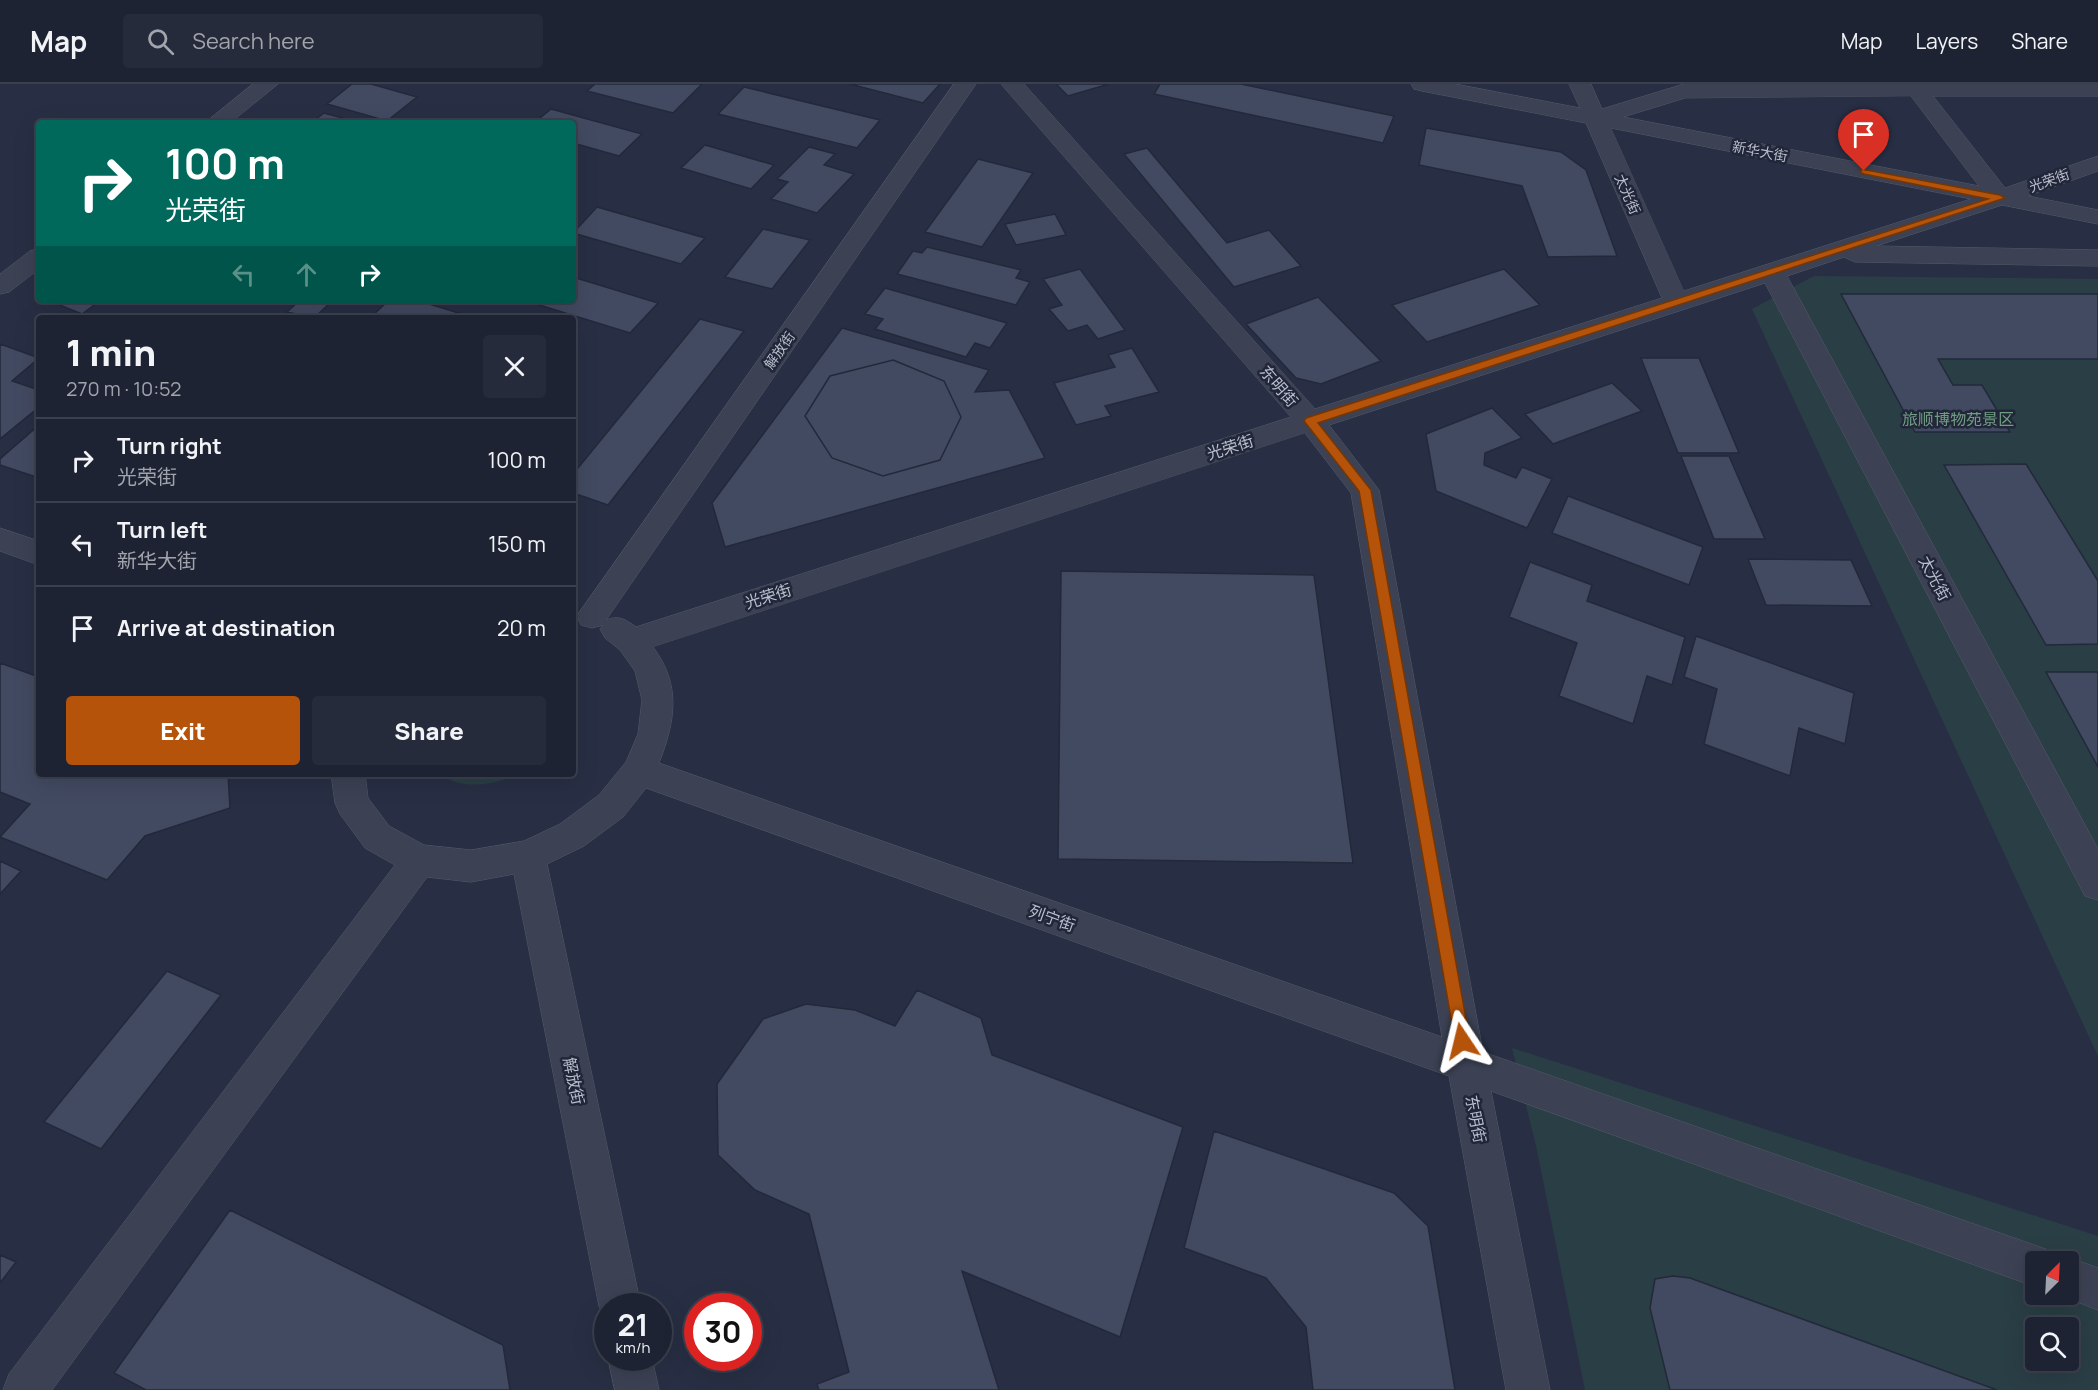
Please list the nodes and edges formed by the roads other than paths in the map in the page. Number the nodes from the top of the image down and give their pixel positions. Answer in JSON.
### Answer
{"nodes":[{"id":1,"x":267,"y":84,"type":"edge"},
{"id":2,"x":965,"y":84,"type":"edge"},
{"id":3,"x":1012,"y":84,"type":"edge"},
{"id":4,"x":1422,"y":84,"type":"edge"},
{"id":5,"x":1580,"y":84,"type":"edge"},
{"id":6,"x":2098,"y":89,"type":"edge"},
{"id":7,"x":1917,"y":90,"type":"junction"},
{"id":8,"x":1594,"y":118,"type":"junction"},
{"id":9,"x":220,"y":120,"type":"edge"},
{"id":10,"x":2098,"y":163,"type":"edge"},
{"id":11,"x":2000,"y":198,"type":"junction"},
{"id":12,"x":2098,"y":217,"type":"edge"},
{"id":13,"x":1830,"y":253,"type":"junction"},
{"id":14,"x":2098,"y":258,"type":"edge"},
{"id":15,"x":36,"y":259,"type":"edge"},
{"id":16,"x":1772,"y":272,"type":"junction"},
{"id":17,"x":0,"y":286,"type":"edge"},
{"id":18,"x":1677,"y":303,"type":"junction"},
{"id":19,"x":1310,"y":421,"type":"junction"},
{"id":20,"x":0,"y":539,"type":"edge"},
{"id":21,"x":36,"y":552,"type":"edge"},
{"id":22,"x":583,"y":614,"type":"edge"},
{"id":23,"x":631,"y":641,"type":"junction"},
{"id":24,"x":639,"y":771,"type":"junction"},
{"id":25,"x":348,"y":777,"type":"edge"},
{"id":26,"x":528,"y":855,"type":"junction"},
{"id":27,"x":419,"y":860,"type":"junction"},
{"id":28,"x":2098,"y":884,"type":"edge"},
{"id":29,"x":1466,"y":1064,"type":"junction"},
{"id":30,"x":2025,"y":1262,"type":"edge"},
{"id":31,"x":2079,"y":1282,"type":"edge"},
{"id":32,"x":2098,"y":1288,"type":"edge"},
{"id":33,"x":617,"y":1293,"type":"edge"},
{"id":34,"x":633,"y":1371,"type":"edge"},
{"id":35,"x":25,"y":1390,"type":"edge"},
{"id":36,"x":637,"y":1390,"type":"edge"},
{"id":37,"x":1528,"y":1390,"type":"edge"}],
"edges":[{"from":1,"to":9,"type":"street"},
{"from":2,"to":22,"type":"street","name":"解放街"},
{"from":3,"to":19,"type":"street","name":"东明街"},
{"from":4,"to":8,"type":"street","name":"新华大街"},
{"from":5,"to":8,"type":"street","name":"太光街"},
{"from":6,"to":7,"type":"street"},
{"from":7,"to":8,"type":"street"},
{"from":7,"to":11,"type":"street"},
{"from":8,"to":11,"type":"street","name":"新华大街"},
{"from":8,"to":18,"type":"street","name":"太光街"},
{"from":10,"to":11,"type":"street","name":"光荣街"},
{"from":11,"to":12,"type":"street","name":"新华大街"},
{"from":11,"to":13,"type":"street","name":"光荣街"},
{"from":13,"to":14,"type":"street","name":"光荣街"},
{"from":13,"to":16,"type":"street","name":"光荣街"},
{"from":15,"to":17,"type":"street"},
{"from":16,"to":18,"type":"street","name":"光荣街"},
{"from":16,"to":28,"type":"street","name":"太光街"},
{"from":18,"to":19,"type":"street","name":"光荣街"},
{"from":19,"to":23,"type":"street","name":"光荣街"},
{"from":19,"to":29,"type":"street","name":"东明街"},
{"from":20,"to":21,"type":"street"},
{"from":22,"to":23,"type":"street"},
{"from":23,"to":24,"type":"street"},
{"from":24,"to":26,"type":"street"},
{"from":24,"to":29,"type":"street","name":"列宁街"},
{"from":25,"to":27,"type":"street"},
{"from":26,"to":27,"type":"street"},
{"from":26,"to":33,"type":"street","name":"解放街"},
{"from":27,"to":35,"type":"street"},
{"from":29,"to":30,"type":"street","name":"列宁街"},
{"from":29,"to":37,"type":"street","name":"东明街"},
{"from":31,"to":32,"type":"street"},
{"from":34,"to":36,"type":"street"}]}
